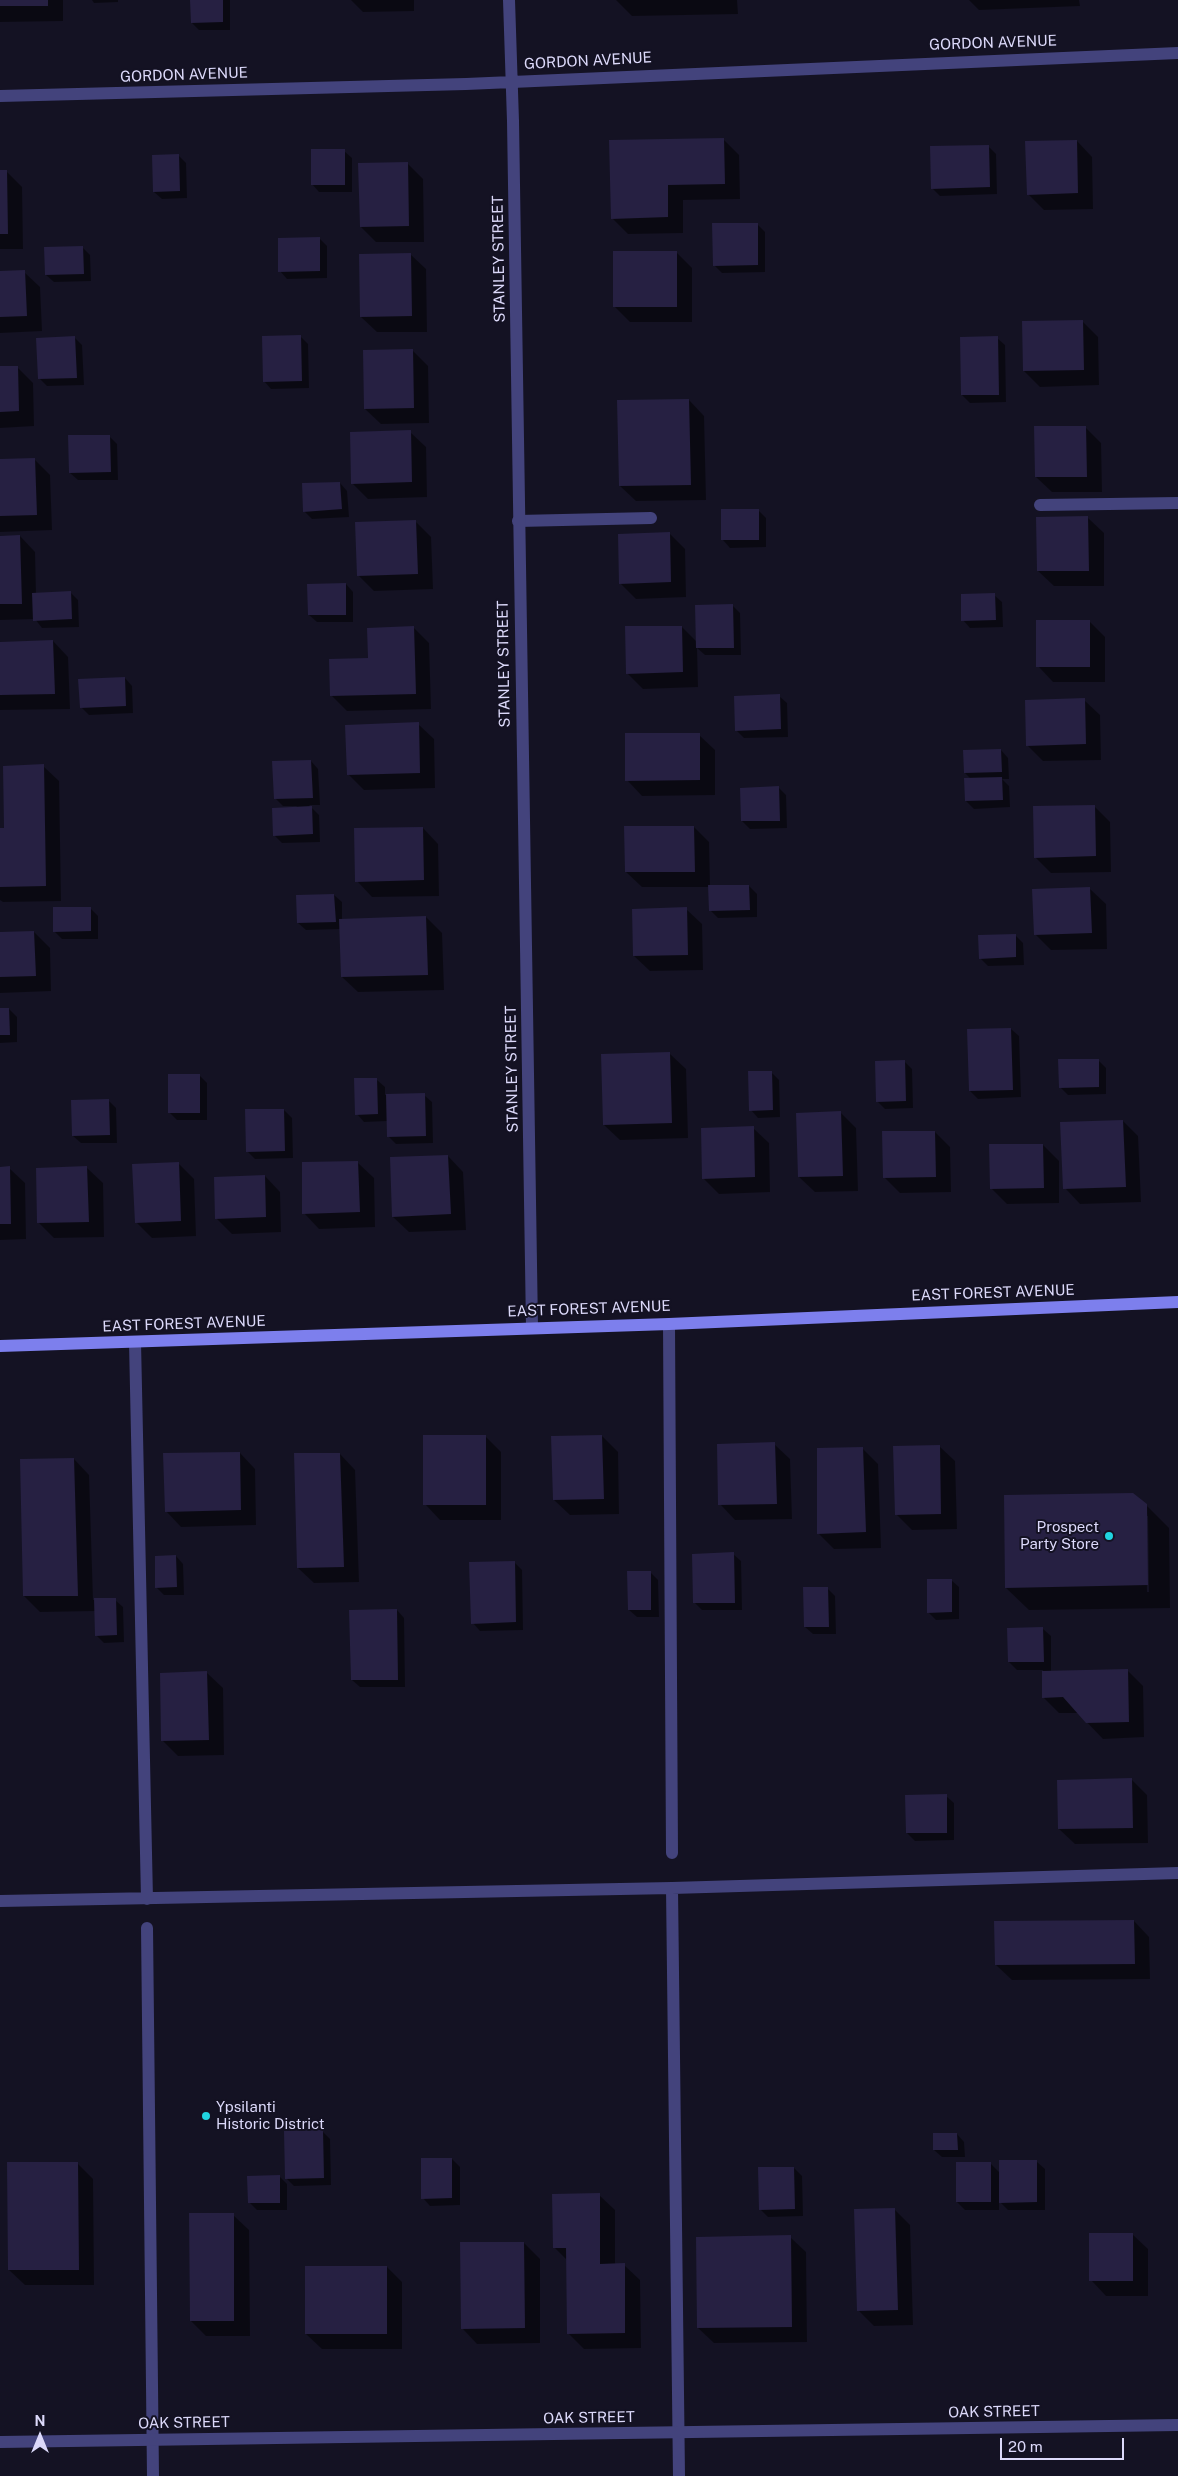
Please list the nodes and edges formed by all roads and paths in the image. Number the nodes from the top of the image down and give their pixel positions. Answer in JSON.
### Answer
{"nodes":[{"id":1,"x":509,"y":0,"type":"edge"},
{"id":2,"x":1178,"y":53,"type":"edge"},
{"id":3,"x":512,"y":82,"type":"junction"},
{"id":4,"x":0,"y":96,"type":"edge"},
{"id":5,"x":1178,"y":503,"type":"edge"},
{"id":6,"x":1040,"y":505,"type":"dead end"},
{"id":7,"x":651,"y":518,"type":"dead end"},
{"id":8,"x":518,"y":521,"type":"junction"},
{"id":9,"x":1178,"y":1302,"type":"edge"},
{"id":10,"x":669,"y":1324,"type":"junction"},
{"id":11,"x":532,"y":1327,"type":"junction"},
{"id":12,"x":135,"y":1342,"type":"junction"},
{"id":13,"x":0,"y":1346,"type":"edge"},
{"id":14,"x":672,"y":1853,"type":"dead end"},
{"id":15,"x":1178,"y":1872,"type":"edge"},
{"id":16,"x":672,"y":1888,"type":"junction"},
{"id":17,"x":147,"y":1899,"type":"junction"},
{"id":18,"x":0,"y":1901,"type":"edge"},
{"id":19,"x":147,"y":1928,"type":"dead end"},
{"id":20,"x":1178,"y":2425,"type":"edge"},
{"id":21,"x":678,"y":2432,"type":"junction"},
{"id":22,"x":153,"y":2440,"type":"junction"},
{"id":23,"x":0,"y":2442,"type":"edge"},
{"id":24,"x":153,"y":2476,"type":"edge"},
{"id":25,"x":679,"y":2476,"type":"edge"}],
"edges":[{"from":1,"to":3,"type":"street","name":"STANLEY STREET"},
{"from":2,"to":3,"type":"street","name":"GORDON AVENUE"},
{"from":3,"to":4,"type":"street","name":"GORDON AVENUE"},
{"from":3,"to":8,"type":"street","name":"STANLEY STREET"},
{"from":5,"to":6,"type":"street"},
{"from":7,"to":8,"type":"street"},
{"from":8,"to":11,"type":"street","name":"STANLEY STREET"},
{"from":9,"to":10,"type":"main road","name":"EAST FOREST AVENUE"},
{"from":10,"to":11,"type":"main road","name":"EAST FOREST AVENUE"},
{"from":10,"to":14,"type":"street"},
{"from":11,"to":12,"type":"main road","name":"EAST FOREST AVENUE"},
{"from":12,"to":13,"type":"main road","name":"EAST FOREST AVENUE"},
{"from":12,"to":17,"type":"street"},
{"from":15,"to":16,"type":"street"},
{"from":16,"to":17,"type":"street"},
{"from":16,"to":21,"type":"street"},
{"from":17,"to":18,"type":"street"},
{"from":19,"to":22,"type":"street"},
{"from":20,"to":21,"type":"street","name":"OAK STREET"},
{"from":21,"to":22,"type":"street","name":"OAK STREET"},
{"from":21,"to":25,"type":"street"},
{"from":22,"to":23,"type":"street","name":"OAK STREET"},
{"from":22,"to":24,"type":"street"}]}
